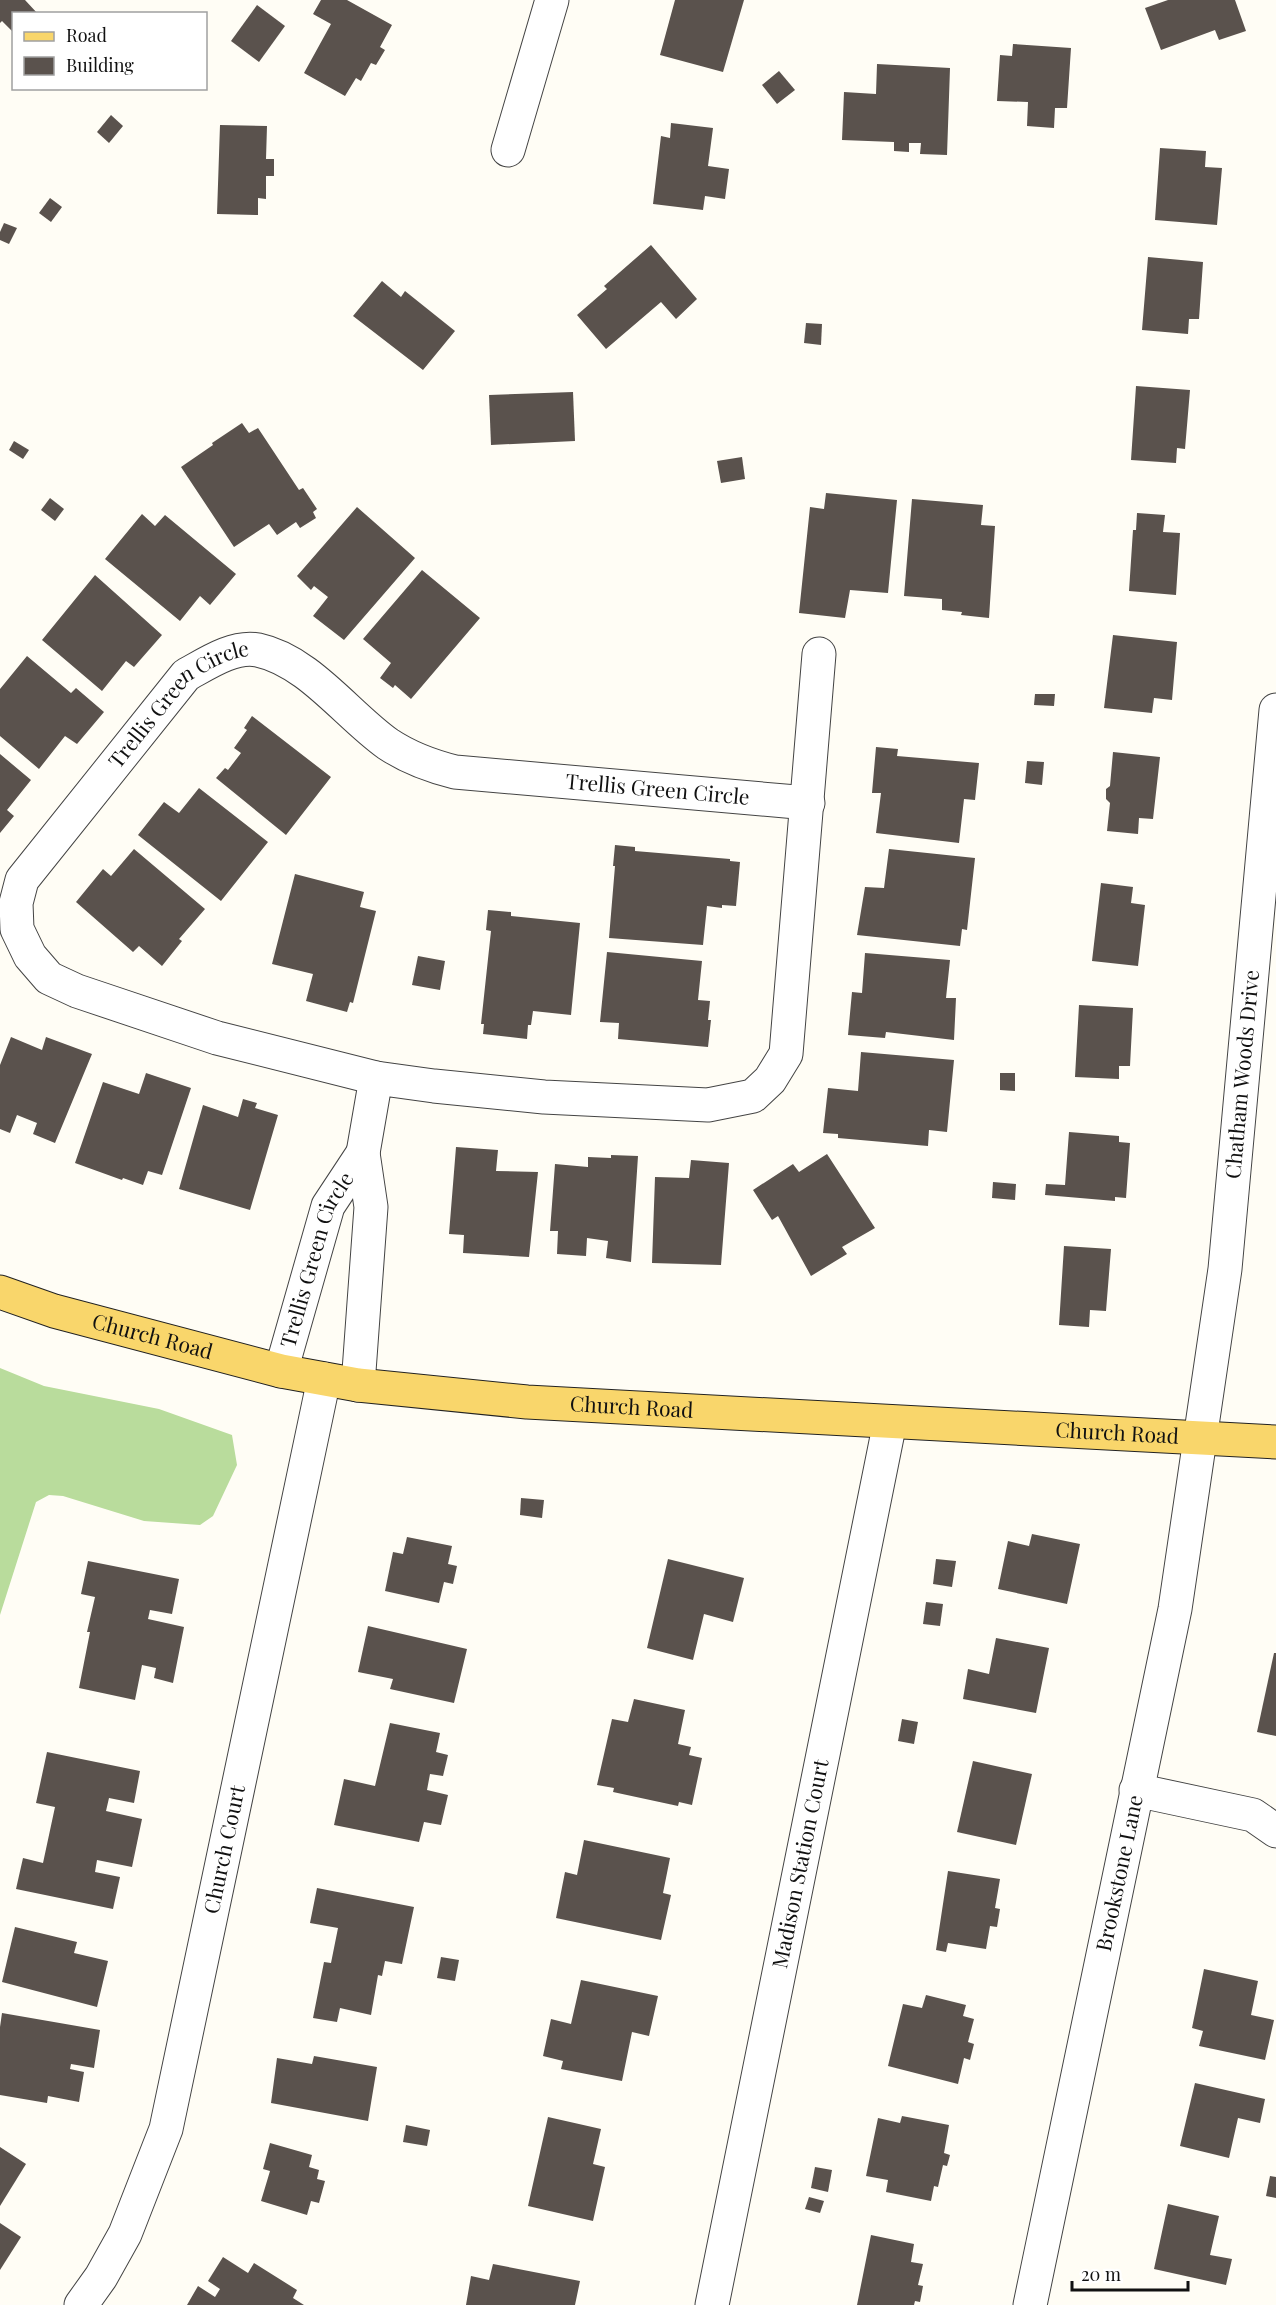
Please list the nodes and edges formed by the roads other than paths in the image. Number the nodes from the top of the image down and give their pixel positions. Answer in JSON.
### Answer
{"nodes":[{"id":1,"x":552,"y":0,"type":"edge"},
{"id":2,"x":507,"y":150,"type":"dead end"},
{"id":3,"x":819,"y":654,"type":"dead end"},
{"id":4,"x":1276,"y":710,"type":"edge"},
{"id":5,"x":808,"y":803,"type":"junction"},
{"id":6,"x":1268,"y":874,"type":"edge"},
{"id":7,"x":376,"y":1078,"type":"junction"},
{"id":8,"x":363,"y":1153,"type":"junction"},
{"id":9,"x":0,"y":1292,"type":"edge"},
{"id":10,"x":281,"y":1371,"type":"junction"},
{"id":11,"x":324,"y":1379,"type":"junction"},
{"id":12,"x":358,"y":1385,"type":"junction"},
{"id":13,"x":890,"y":1422,"type":"junction"},
{"id":14,"x":1201,"y":1439,"type":"junction"},
{"id":15,"x":1276,"y":1442,"type":"edge"},
{"id":16,"x":1136,"y":1790,"type":"junction"},
{"id":17,"x":1276,"y":1831,"type":"edge"},
{"id":18,"x":81,"y":2305,"type":"edge"},
{"id":19,"x":712,"y":2305,"type":"edge"},
{"id":20,"x":1030,"y":2305,"type":"edge"}],
"edges":[{"from":1,"to":2,"type":"street"},
{"from":3,"to":5,"type":"street","name":"Trellis Green Circle"},
{"from":4,"to":6,"type":"street","name":"Chatham Woods Drive"},
{"from":5,"to":7,"type":"street","name":"Trellis Green Circle"},
{"from":5,"to":7,"type":"street","name":"Trellis Green Circle"},
{"from":6,"to":14,"type":"street","name":"Chatham Woods Drive"},
{"from":7,"to":8,"type":"street","name":"Trellis Green Circle"},
{"from":8,"to":10,"type":"street","name":"Trellis Green Circle"},
{"from":8,"to":12,"type":"street","name":"Trellis Green Circle"},
{"from":9,"to":10,"type":"main road","name":"Church Road"},
{"from":10,"to":11,"type":"main road","name":"Church Road"},
{"from":11,"to":12,"type":"main road","name":"Church Road"},
{"from":11,"to":18,"type":"street","name":"Church Court"},
{"from":12,"to":13,"type":"main road","name":"Church Road"},
{"from":13,"to":14,"type":"main road","name":"Church Road"},
{"from":13,"to":19,"type":"street","name":"Madison Station Court"},
{"from":14,"to":15,"type":"main road","name":"Church Road"},
{"from":14,"to":16,"type":"street","name":"Brookstone Lane"},
{"from":16,"to":17,"type":"street"},
{"from":16,"to":20,"type":"street","name":"Brookstone Lane"}]}
